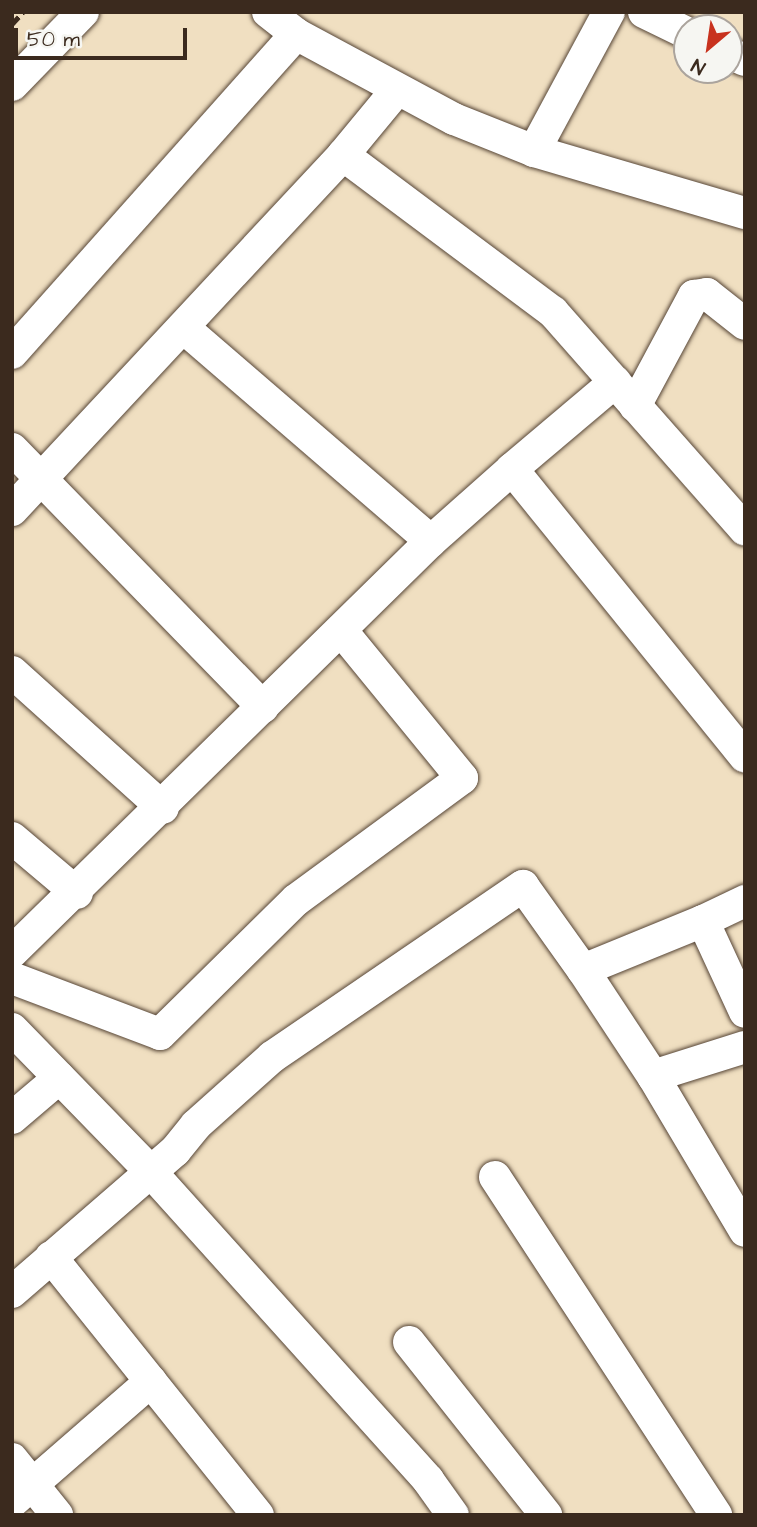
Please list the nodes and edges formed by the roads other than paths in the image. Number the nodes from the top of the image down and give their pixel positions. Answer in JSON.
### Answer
{"nodes":[{"id":1,"x":83,"y":12,"type":"edge"},
{"id":2,"x":268,"y":12,"type":"edge"},
{"id":3,"x":609,"y":12,"type":"edge"},
{"id":4,"x":644,"y":12,"type":"edge"},
{"id":5,"x":673,"y":26,"type":"edge"},
{"id":6,"x":296,"y":34,"type":"junction"},
{"id":7,"x":12,"y":85,"type":"edge"},
{"id":8,"x":396,"y":91,"type":"junction"},
{"id":9,"x":534,"y":151,"type":"junction"},
{"id":10,"x":343,"y":155,"type":"junction"},
{"id":11,"x":745,"y":213,"type":"edge"},
{"id":12,"x":745,"y":324,"type":"edge"},
{"id":13,"x":184,"y":328,"type":"junction"},
{"id":14,"x":12,"y":353,"type":"edge"},
{"id":15,"x":615,"y":382,"type":"junction"},
{"id":16,"x":635,"y":405,"type":"junction"},
{"id":17,"x":12,"y":449,"type":"edge"},
{"id":18,"x":512,"y":469,"type":"junction"},
{"id":19,"x":44,"y":481,"type":"junction"},
{"id":20,"x":12,"y":510,"type":"edge"},
{"id":21,"x":745,"y":530,"type":"edge"},
{"id":22,"x":431,"y":541,"type":"junction"},
{"id":23,"x":341,"y":630,"type":"junction"},
{"id":24,"x":12,"y":671,"type":"edge"},
{"id":25,"x":263,"y":707,"type":"junction"},
{"id":26,"x":745,"y":757,"type":"edge"},
{"id":27,"x":163,"y":808,"type":"junction"},
{"id":28,"x":12,"y":838,"type":"edge"},
{"id":29,"x":77,"y":893,"type":"junction"},
{"id":30,"x":745,"y":901,"type":"edge"},
{"id":31,"x":704,"y":921,"type":"junction"},
{"id":32,"x":12,"y":952,"type":"edge"},
{"id":33,"x":583,"y":970,"type":"junction"},
{"id":34,"x":12,"y":978,"type":"edge"},
{"id":35,"x":745,"y":1012,"type":"edge"},
{"id":36,"x":12,"y":1028,"type":"edge"},
{"id":37,"x":745,"y":1047,"type":"edge"},
{"id":38,"x":653,"y":1076,"type":"junction"},
{"id":39,"x":59,"y":1077,"type":"junction"},
{"id":40,"x":12,"y":1118,"type":"edge"},
{"id":41,"x":150,"y":1171,"type":"junction"},
{"id":42,"x":495,"y":1177,"type":"dead end"},
{"id":43,"x":745,"y":1231,"type":"edge"},
{"id":44,"x":51,"y":1256,"type":"junction"},
{"id":45,"x":12,"y":1292,"type":"edge"},
{"id":46,"x":409,"y":1342,"type":"dead end"},
{"id":47,"x":150,"y":1381,"type":"junction"},
{"id":48,"x":12,"y":1459,"type":"edge"},
{"id":49,"x":22,"y":1493,"type":"edge"},
{"id":50,"x":57,"y":1515,"type":"edge"},
{"id":51,"x":258,"y":1515,"type":"edge"},
{"id":52,"x":453,"y":1515,"type":"edge"},
{"id":53,"x":546,"y":1515,"type":"edge"},
{"id":54,"x":716,"y":1515,"type":"edge"}],
"edges":[{"from":1,"to":7,"type":"street"},
{"from":2,"to":6,"type":"street"},
{"from":3,"to":9,"type":"street"},
{"from":4,"to":5,"type":"street"},
{"from":6,"to":8,"type":"street"},
{"from":6,"to":14,"type":"street"},
{"from":8,"to":9,"type":"street"},
{"from":8,"to":10,"type":"street"},
{"from":9,"to":11,"type":"street"},
{"from":10,"to":13,"type":"street"},
{"from":10,"to":15,"type":"street"},
{"from":12,"to":16,"type":"street"},
{"from":13,"to":19,"type":"street"},
{"from":13,"to":22,"type":"street"},
{"from":15,"to":16,"type":"street"},
{"from":15,"to":18,"type":"street"},
{"from":16,"to":21,"type":"street"},
{"from":17,"to":19,"type":"street"},
{"from":18,"to":22,"type":"street"},
{"from":18,"to":26,"type":"street"},
{"from":19,"to":20,"type":"street"},
{"from":19,"to":25,"type":"street"},
{"from":22,"to":23,"type":"street"},
{"from":23,"to":25,"type":"street"},
{"from":23,"to":34,"type":"street"},
{"from":24,"to":27,"type":"street"},
{"from":25,"to":27,"type":"street"},
{"from":27,"to":29,"type":"street"},
{"from":28,"to":29,"type":"street"},
{"from":29,"to":32,"type":"street"},
{"from":30,"to":31,"type":"street"},
{"from":31,"to":33,"type":"street"},
{"from":31,"to":35,"type":"street"},
{"from":33,"to":38,"type":"street"},
{"from":33,"to":41,"type":"street"},
{"from":36,"to":39,"type":"street"},
{"from":37,"to":38,"type":"street"},
{"from":38,"to":43,"type":"street"},
{"from":39,"to":40,"type":"street"},
{"from":39,"to":41,"type":"street"},
{"from":41,"to":44,"type":"street"},
{"from":41,"to":52,"type":"street"},
{"from":42,"to":54,"type":"street"},
{"from":44,"to":45,"type":"street"},
{"from":44,"to":47,"type":"street"},
{"from":46,"to":53,"type":"street"},
{"from":47,"to":49,"type":"street"},
{"from":47,"to":51,"type":"street"},
{"from":48,"to":49,"type":"street"},
{"from":49,"to":50,"type":"street"}]}
